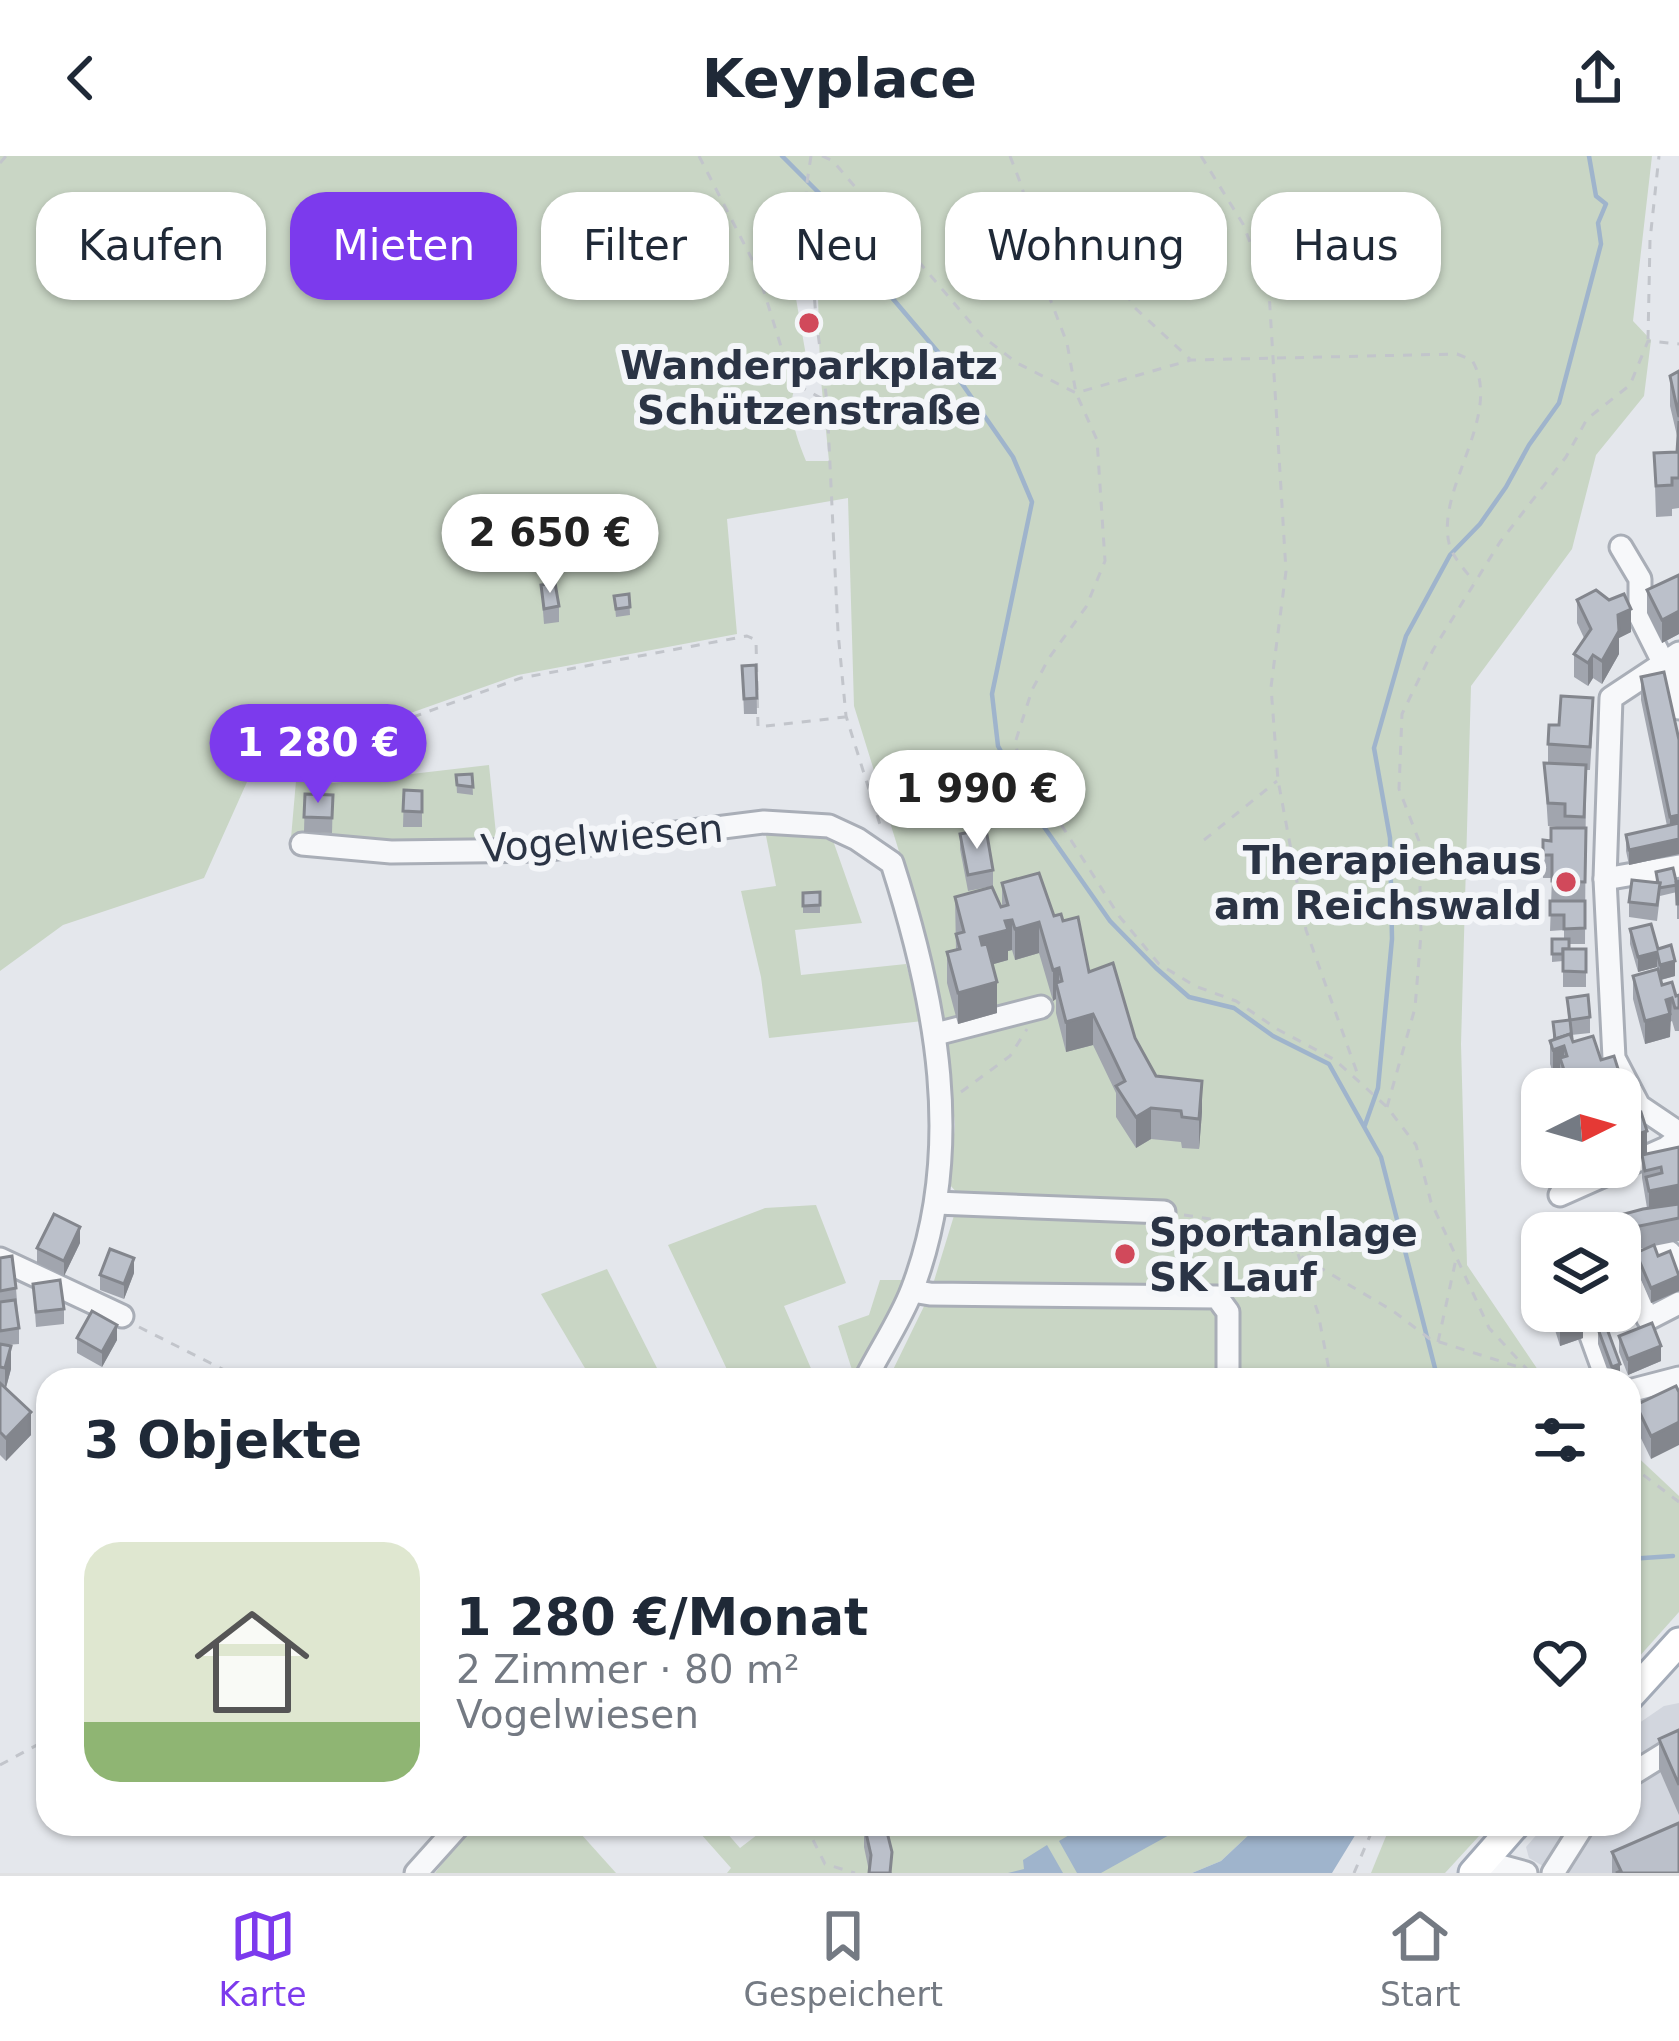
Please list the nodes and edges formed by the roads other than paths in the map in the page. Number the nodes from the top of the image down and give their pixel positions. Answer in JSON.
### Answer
{"nodes":[{"id":1,"x":1621,"y":547,"type":"dead end"},
{"id":2,"x":1670,"y":658,"type":"edge"},
{"id":3,"x":1679,"y":708,"type":"edge"},
{"id":4,"x":302,"y":844,"type":"dead end"},
{"id":5,"x":1679,"y":866,"type":"edge"},
{"id":6,"x":1604,"y":879,"type":"junction"},
{"id":7,"x":1041,"y":1007,"type":"road end"},
{"id":8,"x":935,"y":1034,"type":"junction"},
{"id":9,"x":1679,"y":1136,"type":"edge"},
{"id":10,"x":1560,"y":1195,"type":"dead end"},
{"id":11,"x":936,"y":1203,"type":"junction"},
{"id":12,"x":1165,"y":1213,"type":"road end"},
{"id":13,"x":0,"y":1258,"type":"edge"},
{"id":14,"x":1679,"y":1262,"type":"edge"},
{"id":15,"x":912,"y":1291,"type":"junction"},
{"id":16,"x":1679,"y":1304,"type":"edge"},
{"id":17,"x":122,"y":1316,"type":"road end"},
{"id":18,"x":1589,"y":1332,"type":"edge"},
{"id":19,"x":871,"y":1368,"type":"edge"},
{"id":20,"x":1228,"y":1368,"type":"edge"},
{"id":21,"x":1602,"y":1368,"type":"edge"},
{"id":22,"x":1679,"y":1378,"type":"edge"},
{"id":23,"x":1641,"y":1388,"type":"edge"},
{"id":24,"x":1674,"y":1656,"type":"edge"},
{"id":25,"x":1641,"y":1686,"type":"edge"},
{"id":26,"x":1679,"y":1745,"type":"edge"},
{"id":27,"x":1641,"y":1769,"type":"edge"},
{"id":28,"x":449,"y":1836,"type":"edge"},
{"id":29,"x":1505,"y":1836,"type":"edge"},
{"id":30,"x":1576,"y":1836,"type":"edge"},
{"id":31,"x":1480,"y":1865,"type":"edge"},
{"id":32,"x":416,"y":1873,"type":"edge"},
{"id":33,"x":1526,"y":1873,"type":"edge"},
{"id":34,"x":1553,"y":1873,"type":"edge"}],
"edges":[{"from":1,"to":2,"type":"street"},
{"from":2,"to":3,"type":"street"},
{"from":2,"to":6,"type":"street"},
{"from":4,"to":8,"type":"street","name":"Vogelwiesen"},
{"from":5,"to":6,"type":"street"},
{"from":6,"to":9,"type":"street"},
{"from":7,"to":8,"type":"street"},
{"from":8,"to":11,"type":"street"},
{"from":9,"to":10,"type":"street"},
{"from":11,"to":12,"type":"street"},
{"from":11,"to":15,"type":"street"},
{"from":13,"to":17,"type":"street"},
{"from":14,"to":16,"type":"street"},
{"from":15,"to":19,"type":"street"},
{"from":15,"to":20,"type":"street"},
{"from":18,"to":21,"type":"street"},
{"from":22,"to":23,"type":"street"},
{"from":24,"to":25,"type":"main road"},
{"from":26,"to":27,"type":"street"},
{"from":28,"to":32,"type":"street"},
{"from":29,"to":31,"type":"main road"},
{"from":30,"to":34,"type":"street"},
{"from":31,"to":33,"type":"street"}]}
